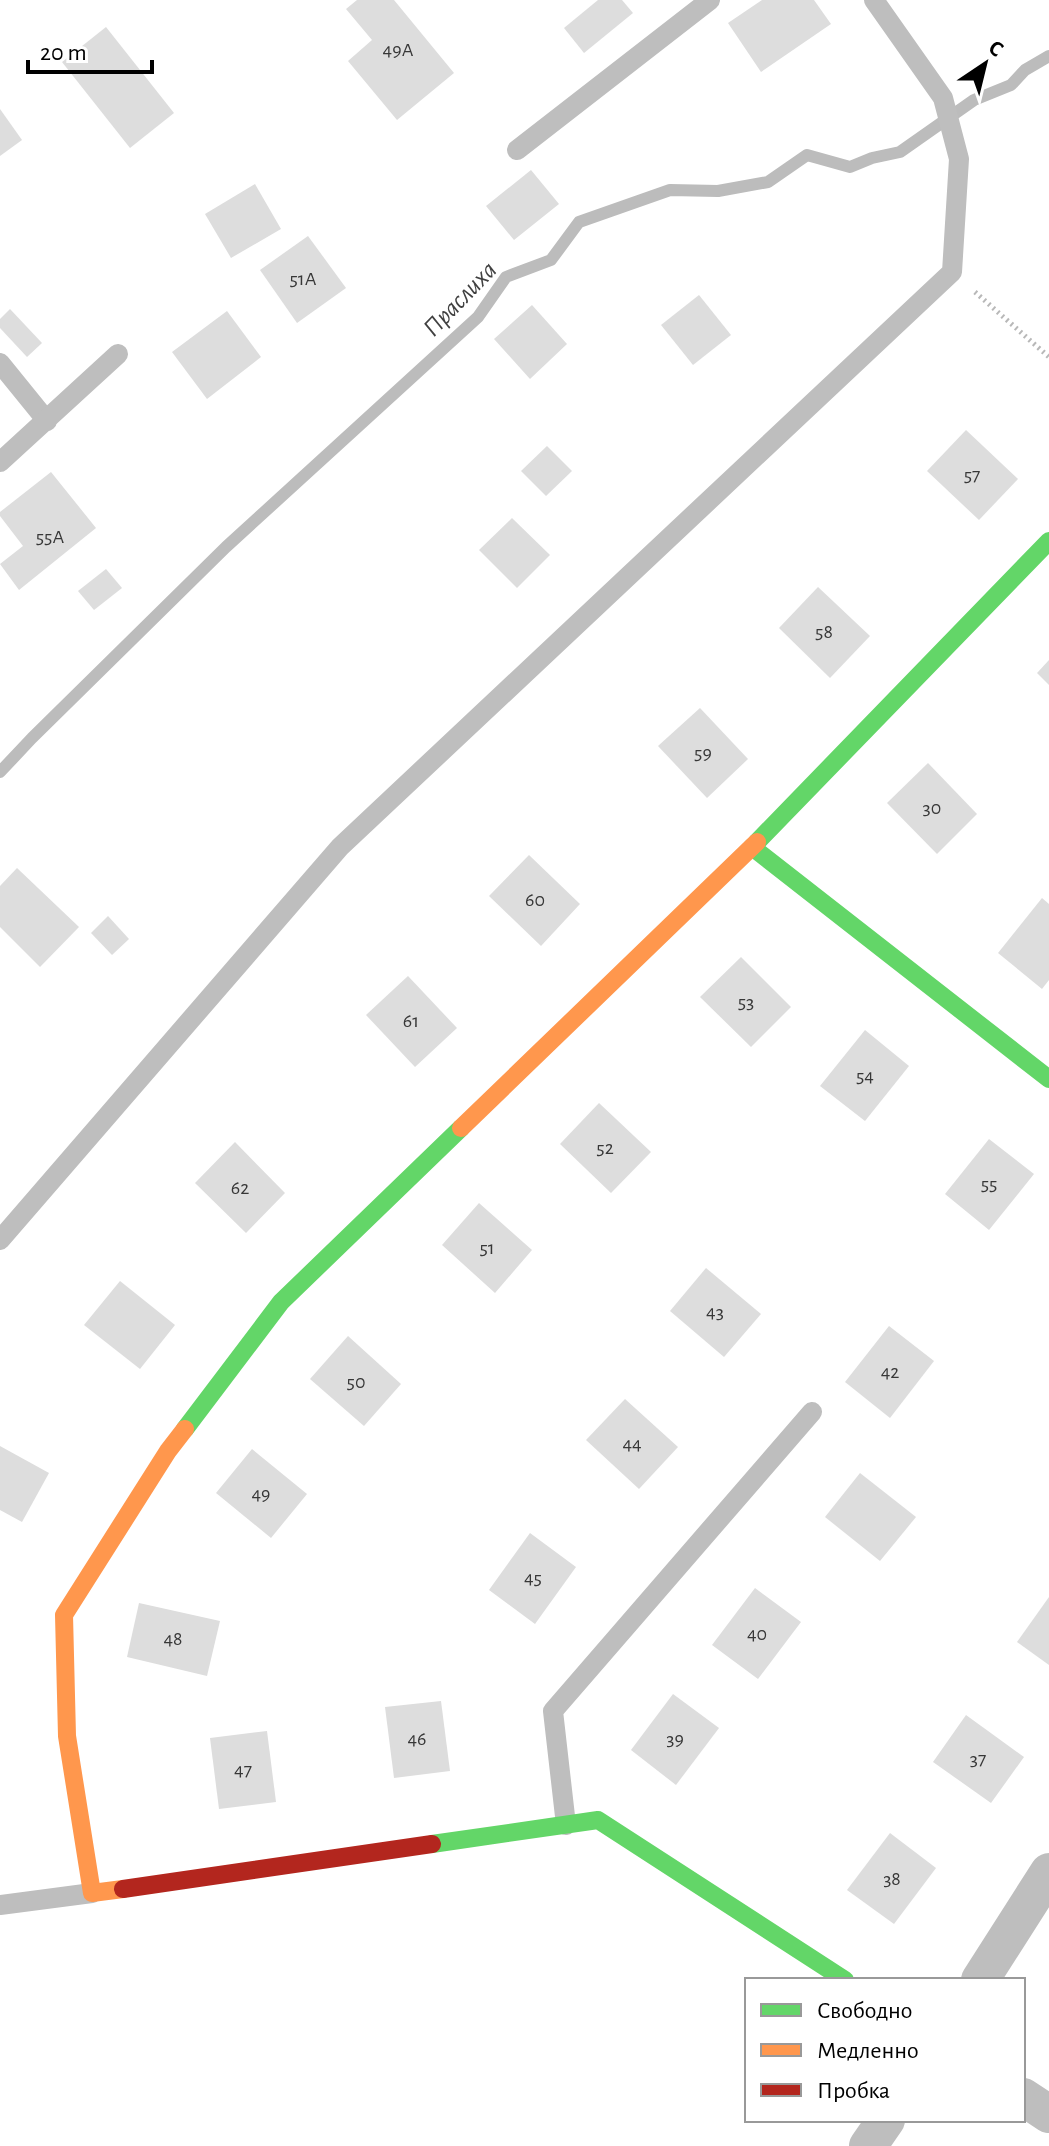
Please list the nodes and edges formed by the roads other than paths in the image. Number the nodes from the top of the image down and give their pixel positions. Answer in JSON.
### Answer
{"nodes":[{"id":1,"x":710,"y":0,"type":"edge"},
{"id":2,"x":874,"y":0,"type":"edge"},
{"id":3,"x":517,"y":150,"type":"dead end"},
{"id":4,"x":118,"y":354,"type":"dead end"},
{"id":5,"x":0,"y":363,"type":"edge"},
{"id":6,"x":47,"y":421,"type":"junction"},
{"id":7,"x":0,"y":462,"type":"edge"},
{"id":8,"x":1049,"y":541,"type":"edge"},
{"id":9,"x":752,"y":847,"type":"junction"},
{"id":10,"x":1049,"y":1079,"type":"edge"},
{"id":11,"x":0,"y":1240,"type":"edge"},
{"id":12,"x":812,"y":1412,"type":"dead end"},
{"id":13,"x":566,"y":1825,"type":"junction"},
{"id":14,"x":1049,"y":1872,"type":"edge"},
{"id":15,"x":92,"y":1893,"type":"junction"},
{"id":16,"x":0,"y":1905,"type":"edge"},
{"id":17,"x":842,"y":1978,"type":"edge"},
{"id":18,"x":981,"y":1978,"type":"edge"},
{"id":19,"x":1025,"y":2098,"type":"edge"},
{"id":20,"x":1049,"y":2114,"type":"edge"},
{"id":21,"x":885,"y":2122,"type":"edge"},
{"id":22,"x":868,"y":2146,"type":"edge"}],
"edges":[{"from":1,"to":3,"type":"lane"},
{"from":2,"to":11,"type":"lane"},
{"from":4,"to":6,"type":"lane"},
{"from":5,"to":6,"type":"lane"},
{"from":6,"to":7,"type":"lane"},
{"from":8,"to":9,"type":"street"},
{"from":9,"to":10,"type":"street"},
{"from":9,"to":15,"type":"street"},
{"from":12,"to":13,"type":"lane"},
{"from":13,"to":15,"type":"street"},
{"from":13,"to":17,"type":"street"},
{"from":14,"to":18,"type":"street"},
{"from":15,"to":16,"type":"lane"},
{"from":19,"to":20,"type":"street"},
{"from":21,"to":22,"type":"street"}]}
